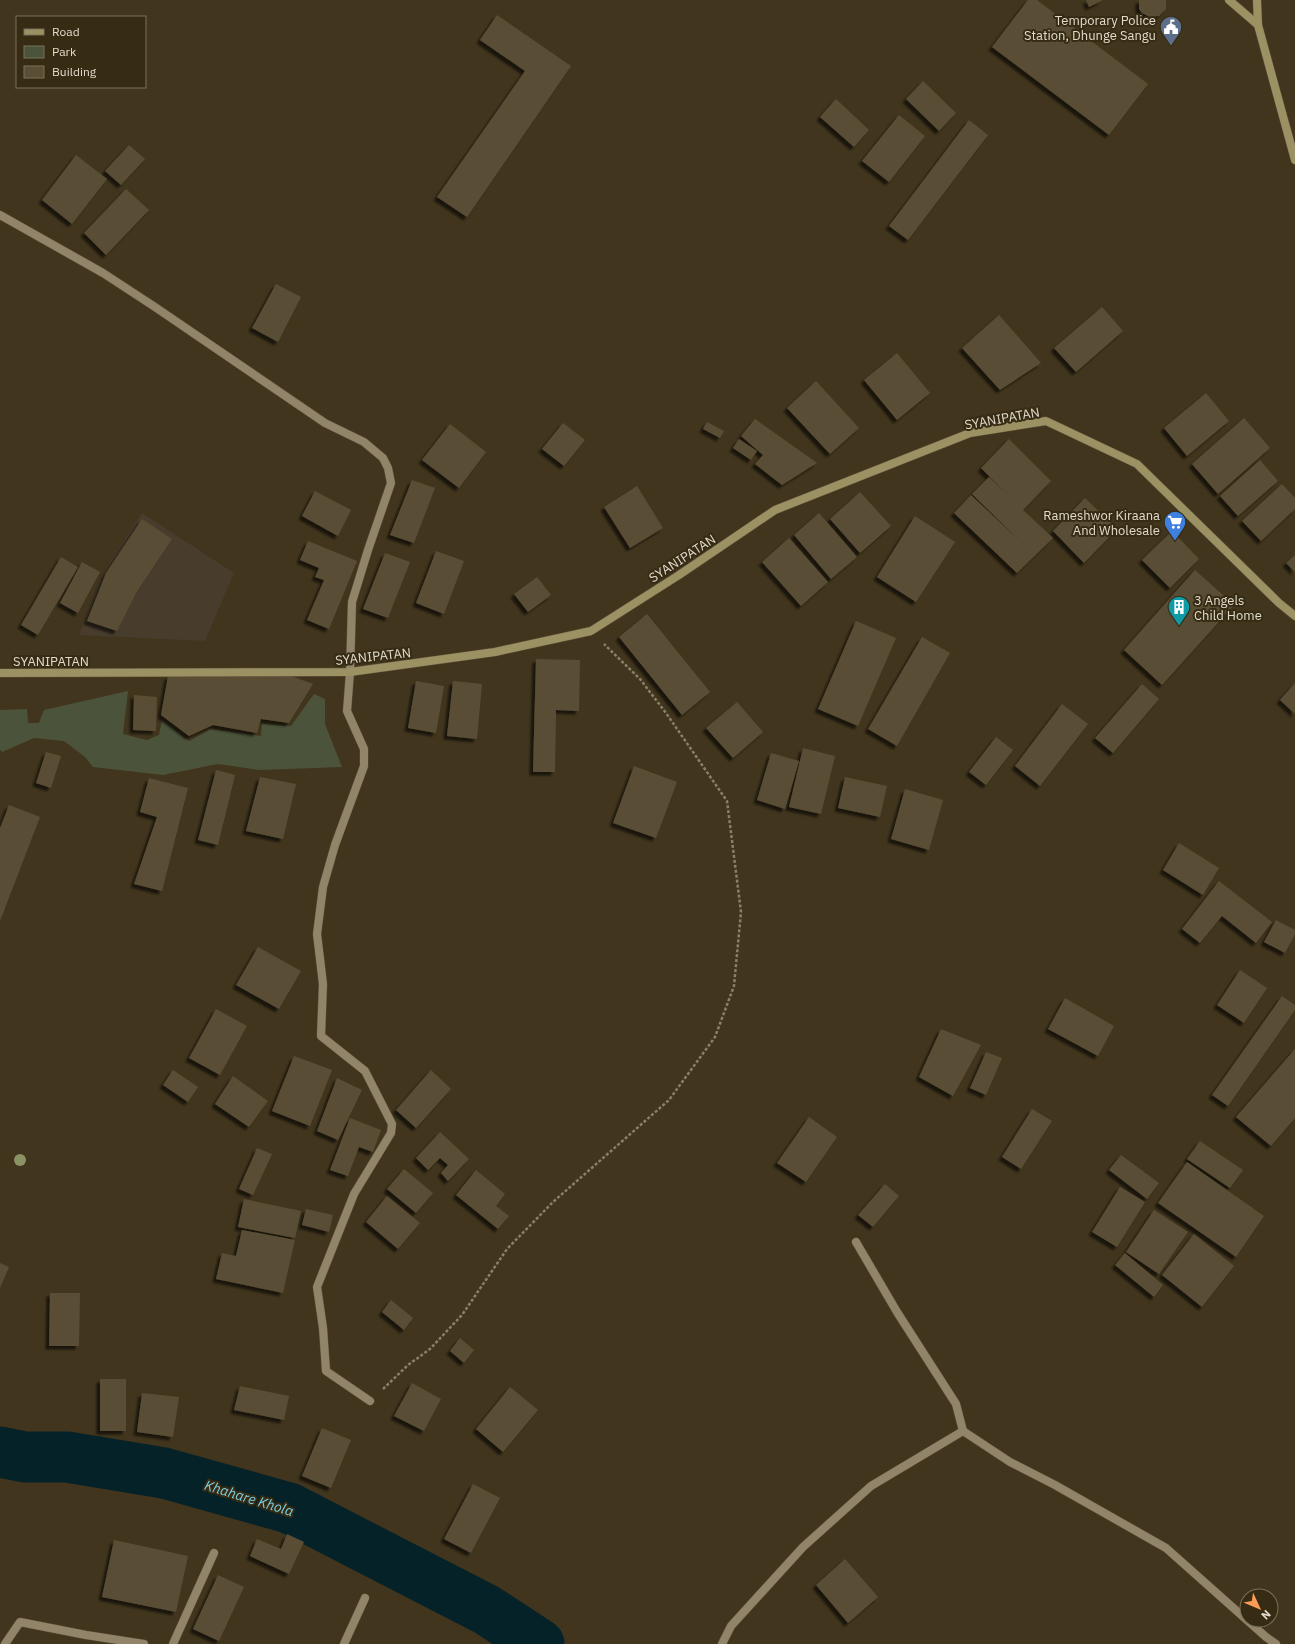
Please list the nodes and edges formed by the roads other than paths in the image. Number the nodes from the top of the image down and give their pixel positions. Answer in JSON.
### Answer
{"nodes":[{"id":1,"x":1229,"y":0,"type":"edge"},
{"id":2,"x":1257,"y":0,"type":"edge"},
{"id":3,"x":1258,"y":25,"type":"junction"},
{"id":4,"x":1295,"y":160,"type":"edge"},
{"id":5,"x":0,"y":216,"type":"edge"},
{"id":6,"x":1295,"y":616,"type":"edge"},
{"id":7,"x":350,"y":672,"type":"junction"},
{"id":8,"x":0,"y":673,"type":"edge"},
{"id":9,"x":856,"y":1242,"type":"dead end"},
{"id":10,"x":370,"y":1401,"type":"road end"},
{"id":11,"x":963,"y":1431,"type":"junction"},
{"id":12,"x":214,"y":1553,"type":"dead end"},
{"id":13,"x":365,"y":1598,"type":"dead end"},
{"id":14,"x":5,"y":1644,"type":"edge"},
{"id":15,"x":144,"y":1644,"type":"edge"},
{"id":16,"x":173,"y":1644,"type":"edge"},
{"id":17,"x":344,"y":1644,"type":"edge"},
{"id":18,"x":722,"y":1644,"type":"edge"},
{"id":19,"x":1276,"y":1644,"type":"edge"}],
"edges":[{"from":1,"to":3,"type":"main road"},
{"from":2,"to":3,"type":"main road"},
{"from":3,"to":4,"type":"main road"},
{"from":5,"to":7,"type":"street"},
{"from":6,"to":7,"type":"main road","name":"SYANIPATAN"},
{"from":7,"to":8,"type":"main road","name":"SYANIPATAN"},
{"from":7,"to":10,"type":"street"},
{"from":9,"to":11,"type":"street"},
{"from":11,"to":18,"type":"street"},
{"from":11,"to":19,"type":"street"},
{"from":12,"to":16,"type":"street"},
{"from":13,"to":17,"type":"street"},
{"from":14,"to":15,"type":"street"}]}
